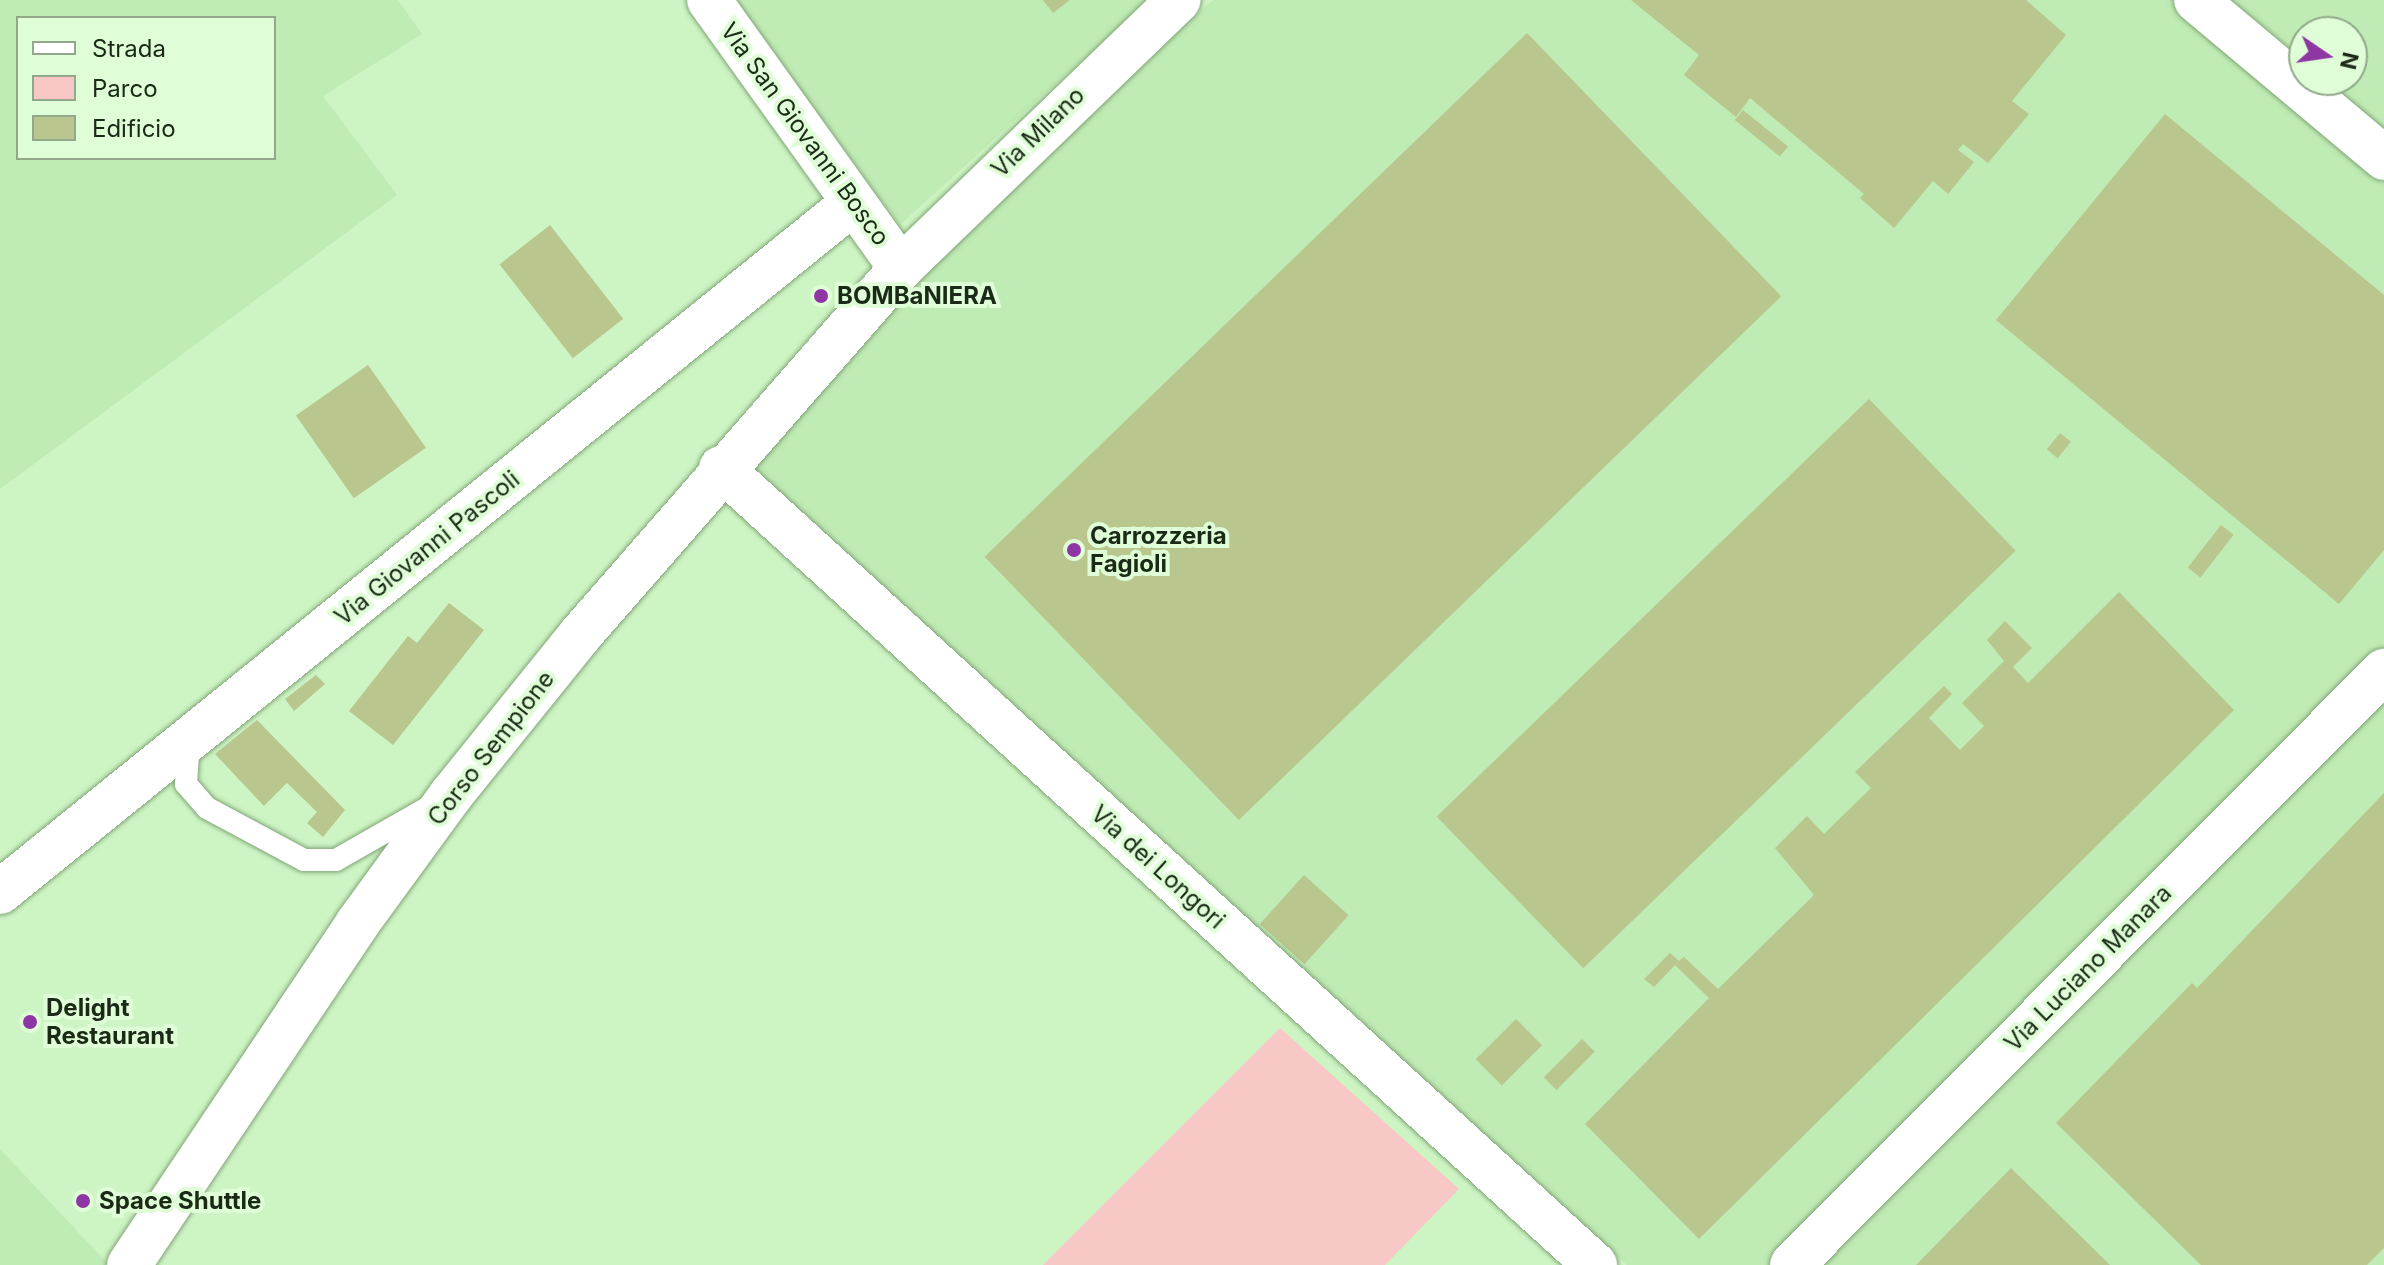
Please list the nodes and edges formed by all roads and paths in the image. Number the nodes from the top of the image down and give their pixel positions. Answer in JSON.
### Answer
{"nodes":[{"id":1,"x":709,"y":0,"type":"edge"},
{"id":2,"x":1179,"y":0,"type":"edge"},
{"id":3,"x":2198,"y":1,"type":"edge"},
{"id":4,"x":2384,"y":158,"type":"edge"},
{"id":5,"x":853,"y":203,"type":"junction"},
{"id":6,"x":901,"y":268,"type":"junction"},
{"id":7,"x":721,"y":468,"type":"junction"},
{"id":8,"x":2384,"y":671,"type":"edge"},
{"id":9,"x":189,"y":740,"type":"junction"},
{"id":10,"x":451,"y":795,"type":"junction"},
{"id":11,"x":0,"y":892,"type":"edge"},
{"id":12,"x":138,"y":1256,"type":"edge"},
{"id":13,"x":1595,"y":1265,"type":"edge"},
{"id":14,"x":1792,"y":1265,"type":"edge"}],
"edges":[{"from":1,"to":5,"type":"street","name":"Via San Giovanni Bosco"},
{"from":2,"to":6,"type":"street","name":"Via Milano"},
{"from":3,"to":4,"type":"street"},
{"from":5,"to":6,"type":"street","name":"Via San Giovanni Bosco"},
{"from":5,"to":9,"type":"street","name":"Via Giovanni Pascoli"},
{"from":6,"to":7,"type":"street","name":"Corso Sempione"},
{"from":7,"to":10,"type":"street","name":"Corso Sempione"},
{"from":7,"to":13,"type":"street","name":"Via dei Longori"},
{"from":8,"to":14,"type":"street","name":"Via Luciano Manara"},
{"from":9,"to":10,"type":"lane"},
{"from":9,"to":11,"type":"street","name":"Via Giovanni Pascoli"},
{"from":10,"to":12,"type":"street","name":"Corso Sempione"}]}
